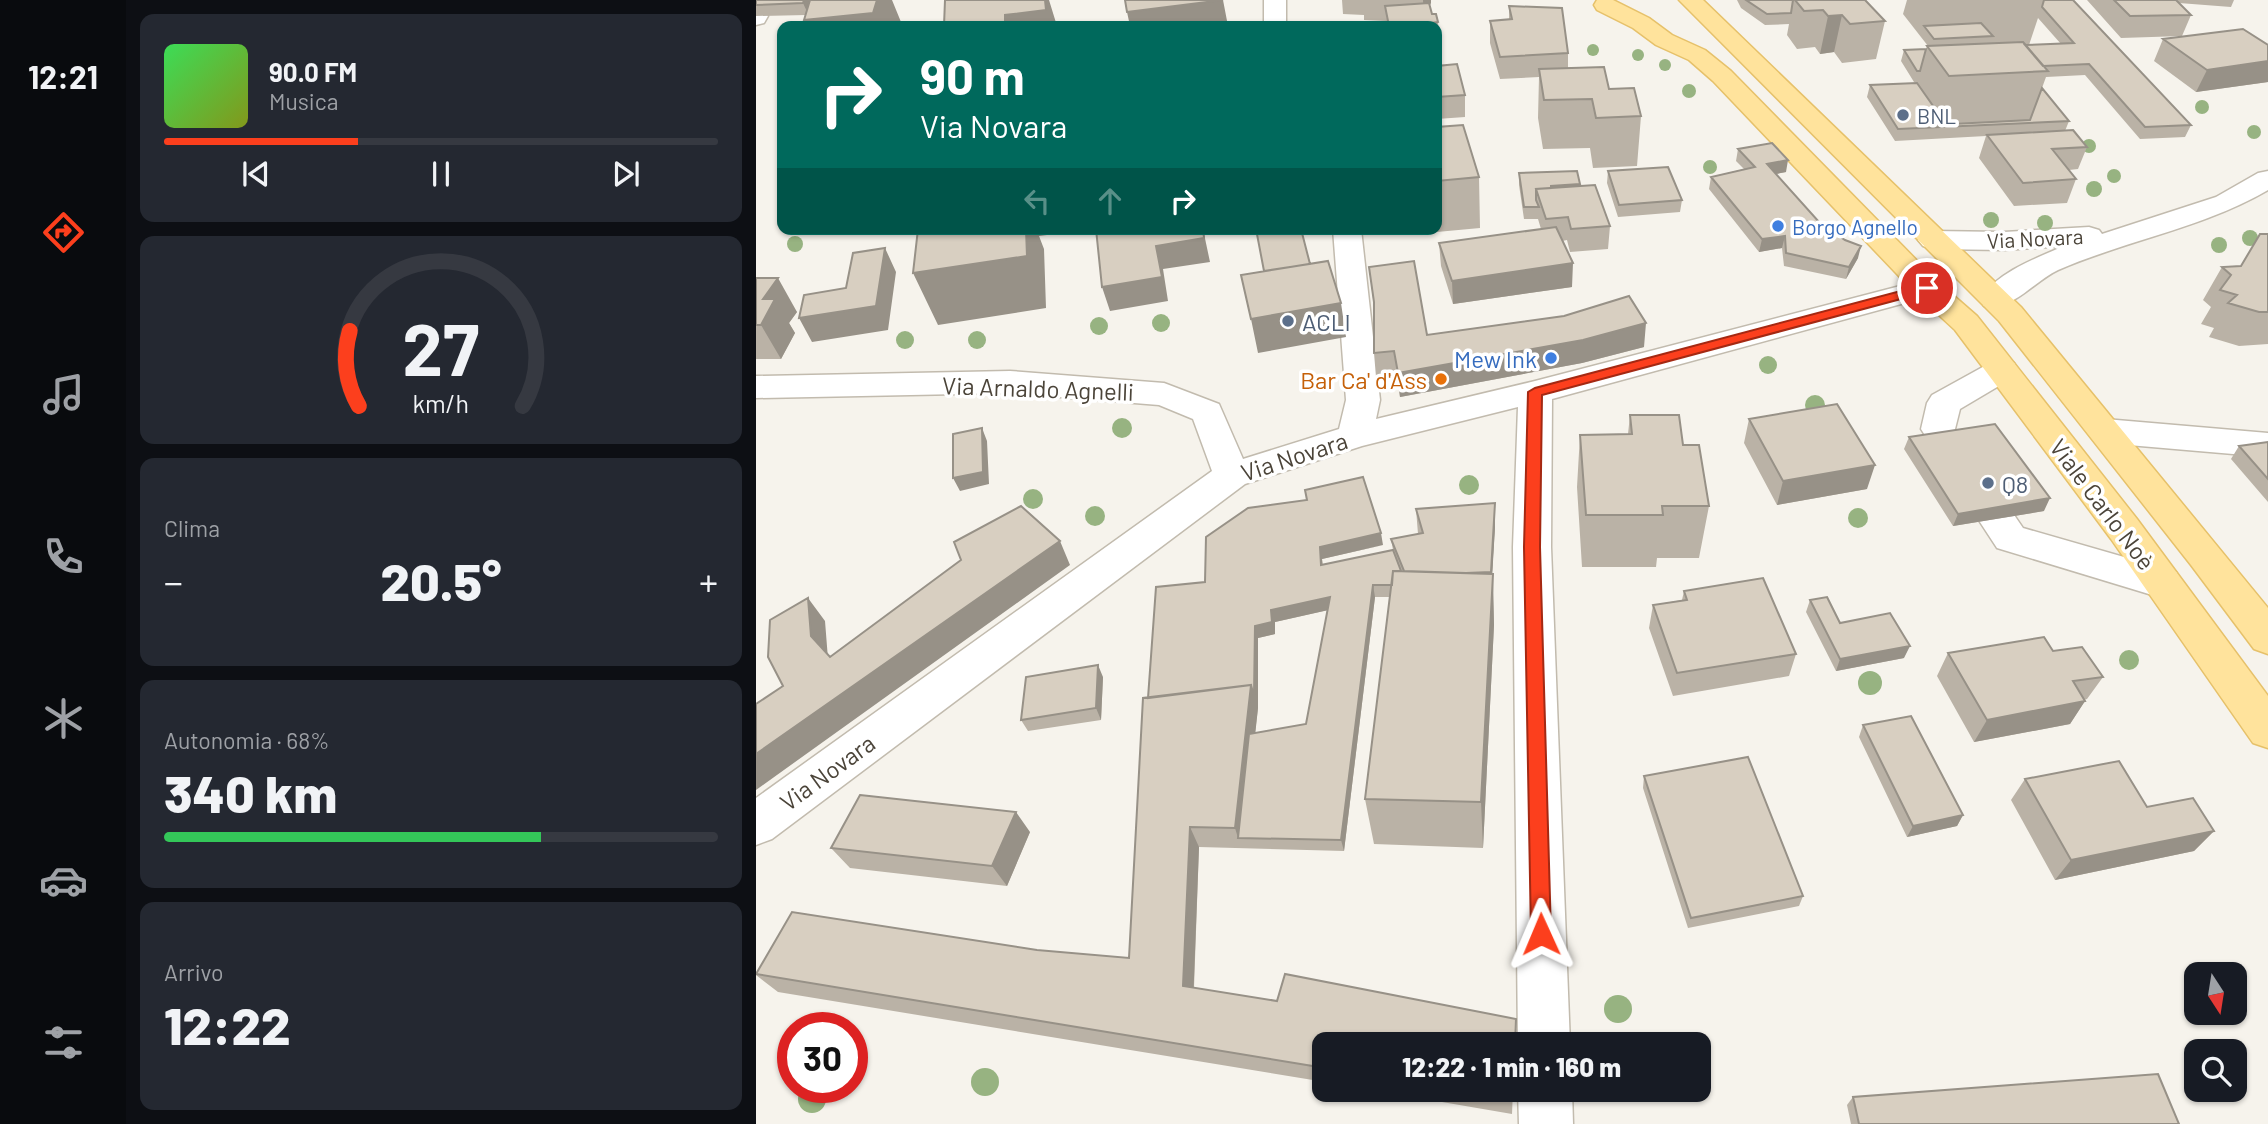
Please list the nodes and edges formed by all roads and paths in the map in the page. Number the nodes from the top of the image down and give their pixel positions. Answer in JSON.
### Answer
{"nodes":[{"id":1,"x":1275,"y":0,"type":"edge"},
{"id":2,"x":1690,"y":0,"type":"edge"},
{"id":3,"x":1593,"y":1,"type":"edge"},
{"id":4,"x":1654,"y":5,"type":"dead end"},
{"id":5,"x":1275,"y":21,"type":"edge"},
{"id":6,"x":2268,"y":179,"type":"edge"},
{"id":7,"x":2232,"y":199,"type":"junction"},
{"id":8,"x":2268,"y":207,"type":"edge"},
{"id":9,"x":2136,"y":233,"type":"junction"},
{"id":10,"x":1348,"y":235,"type":"edge"},
{"id":11,"x":1933,"y":240,"type":"junction"},
{"id":12,"x":1927,"y":288,"type":"junction"},
{"id":13,"x":1995,"y":299,"type":"junction"},
{"id":14,"x":2002,"y":370,"type":"junction"},
{"id":15,"x":756,"y":387,"type":"edge"},
{"id":16,"x":1535,"y":392,"type":"junction"},
{"id":17,"x":2105,"y":430,"type":"junction"},
{"id":18,"x":1355,"y":436,"type":"junction"},
{"id":19,"x":1947,"y":443,"type":"edge"},
{"id":20,"x":2268,"y":445,"type":"edge"},
{"id":21,"x":1232,"y":475,"type":"junction"},
{"id":22,"x":1997,"y":519,"type":"edge"},
{"id":23,"x":2162,"y":583,"type":"junction"},
{"id":24,"x":2265,"y":628,"type":"edge"},
{"id":25,"x":2268,"y":730,"type":"edge"},
{"id":26,"x":756,"y":824,"type":"edge"},
{"id":27,"x":1544,"y":1032,"type":"edge"},
{"id":28,"x":1545,"y":1102,"type":"edge"},
{"id":29,"x":1546,"y":1124,"type":"edge"}],
"edges":[{"from":1,"to":5,"type":"street"},
{"from":2,"to":11,"type":"main road","name":"Viale Carlo Noè"},
{"from":3,"to":4,"type":"main road"},
{"from":3,"to":12,"type":"main road","name":"Viale Carlo Noè"},
{"from":6,"to":7,"type":"street","name":"Via Novara"},
{"from":7,"to":8,"type":"street"},
{"from":7,"to":9,"type":"street","name":"Via Novara"},
{"from":9,"to":11,"type":"street","name":"Via Novara"},
{"from":9,"to":13,"type":"street","name":"Via Novara"},
{"from":10,"to":18,"type":"street"},
{"from":11,"to":13,"type":"main road","name":"Viale Carlo Noè"},
{"from":12,"to":14,"type":"main road","name":"Viale Carlo Noè"},
{"from":12,"to":16,"type":"street","name":"Via Novara"},
{"from":13,"to":17,"type":"main road","name":"Viale Carlo Noè"},
{"from":14,"to":19,"type":"street"},
{"from":14,"to":23,"type":"main road","name":"Viale Carlo Noè"},
{"from":15,"to":21,"type":"street","name":"Via Arnaldo Agnelli"},
{"from":16,"to":18,"type":"street","name":"Via Novara"},
{"from":16,"to":27,"type":"street"},
{"from":17,"to":20,"type":"street"},
{"from":17,"to":24,"type":"main road","name":"Viale Carlo Noè"},
{"from":18,"to":21,"type":"street","name":"Via Novara"},
{"from":21,"to":26,"type":"street","name":"Via Novara"},
{"from":22,"to":23,"type":"street"},
{"from":23,"to":25,"type":"main road","name":"Viale Carlo Noè"},
{"from":28,"to":29,"type":"street"}]}
